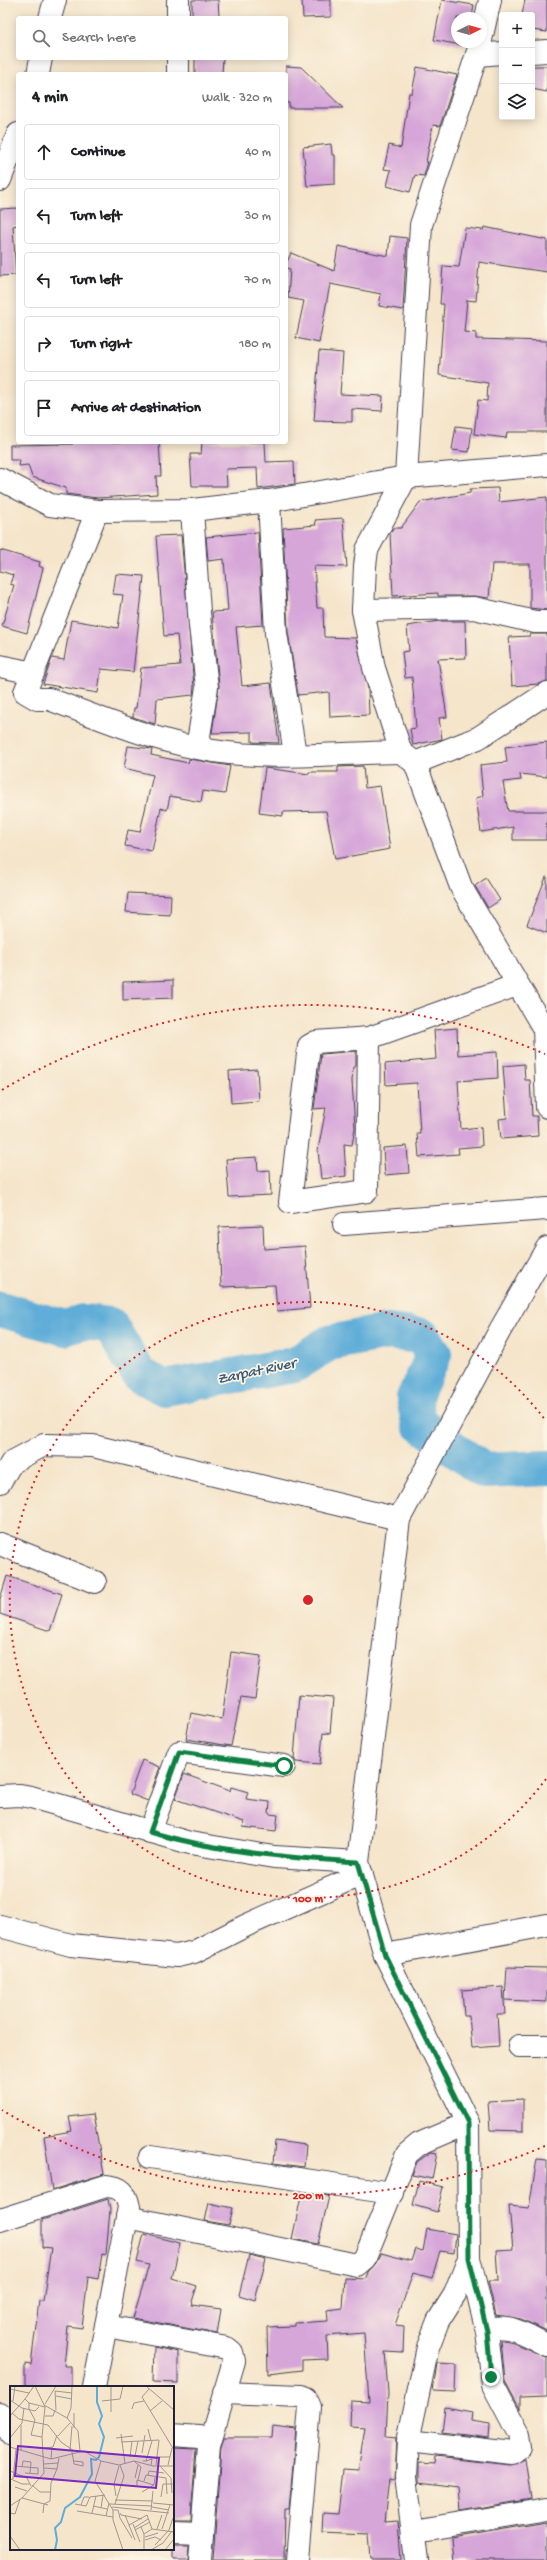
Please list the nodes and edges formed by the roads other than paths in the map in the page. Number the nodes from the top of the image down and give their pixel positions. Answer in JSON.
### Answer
{"nodes":[{"id":1,"x":55,"y":0,"type":"edge"},
{"id":2,"x":178,"y":0,"type":"edge"},
{"id":3,"x":490,"y":0,"type":"edge"},
{"id":4,"x":487,"y":14,"type":"edge"},
{"id":5,"x":51,"y":16,"type":"edge"},
{"id":6,"x":178,"y":16,"type":"edge"},
{"id":7,"x":479,"y":48,"type":"edge"},
{"id":8,"x":486,"y":48,"type":"edge"},
{"id":9,"x":547,"y":51,"type":"edge"},
{"id":10,"x":499,"y":52,"type":"edge"},
{"id":11,"x":535,"y":52,"type":"edge"},
{"id":12,"x":41,"y":60,"type":"edge"},
{"id":13,"x":178,"y":60,"type":"edge"},
{"id":14,"x":38,"y":72,"type":"edge"},
{"id":15,"x":178,"y":72,"type":"edge"},
{"id":16,"x":16,"y":139,"type":"edge"},
{"id":17,"x":0,"y":180,"type":"edge"},
{"id":18,"x":547,"y":465,"type":"edge"},
{"id":19,"x":406,"y":477,"type":"junction"},
{"id":20,"x":0,"y":479,"type":"edge"},
{"id":21,"x":269,"y":501,"type":"junction"},
{"id":22,"x":192,"y":510,"type":"junction"},
{"id":23,"x":97,"y":511,"type":"junction"},
{"id":24,"x":362,"y":610,"type":"junction"},
{"id":25,"x":547,"y":622,"type":"edge"},
{"id":26,"x":0,"y":666,"type":"edge"},
{"id":27,"x":33,"y":673,"type":"junction"},
{"id":28,"x":547,"y":693,"type":"edge"},
{"id":29,"x":197,"y":748,"type":"junction"},
{"id":30,"x":295,"y":754,"type":"junction"},
{"id":31,"x":408,"y":758,"type":"junction"},
{"id":32,"x":517,"y":985,"type":"junction"},
{"id":33,"x":546,"y":1019,"type":"edge"},
{"id":34,"x":369,"y":1038,"type":"junction"},
{"id":35,"x":547,"y":1107,"type":"edge"},
{"id":36,"x":547,"y":1209,"type":"edge"},
{"id":37,"x":344,"y":1224,"type":"dead end"},
{"id":38,"x":547,"y":1248,"type":"edge"},
{"id":39,"x":0,"y":1482,"type":"edge"},
{"id":40,"x":399,"y":1519,"type":"junction"},
{"id":41,"x":0,"y":1544,"type":"edge"},
{"id":42,"x":95,"y":1582,"type":"dead end"},
{"id":43,"x":284,"y":1766,"type":"dead end"},
{"id":44,"x":0,"y":1796,"type":"edge"},
{"id":45,"x":150,"y":1832,"type":"junction"},
{"id":46,"x":360,"y":1868,"type":"junction"},
{"id":47,"x":547,"y":1925,"type":"edge"},
{"id":48,"x":0,"y":1926,"type":"edge"},
{"id":49,"x":385,"y":1955,"type":"junction"},
{"id":50,"x":519,"y":2046,"type":"dead end"},
{"id":51,"x":547,"y":2046,"type":"edge"},
{"id":52,"x":468,"y":2123,"type":"junction"},
{"id":53,"x":150,"y":2157,"type":"dead end"},
{"id":54,"x":392,"y":2193,"type":"junction"},
{"id":55,"x":127,"y":2217,"type":"junction"},
{"id":56,"x":0,"y":2220,"type":"edge"},
{"id":57,"x":469,"y":2258,"type":"junction"},
{"id":58,"x":106,"y":2326,"type":"junction"},
{"id":59,"x":487,"y":2331,"type":"junction"},
{"id":60,"x":547,"y":2345,"type":"edge"},
{"id":61,"x":94,"y":2386,"type":"edge"},
{"id":62,"x":224,"y":2393,"type":"junction"},
{"id":63,"x":0,"y":2414,"type":"edge"},
{"id":64,"x":10,"y":2432,"type":"edge"},
{"id":65,"x":174,"y":2435,"type":"edge"},
{"id":66,"x":211,"y":2438,"type":"junction"},
{"id":67,"x":408,"y":2441,"type":"junction"},
{"id":68,"x":547,"y":2510,"type":"edge"},
{"id":69,"x":414,"y":2530,"type":"junction"},
{"id":70,"x":174,"y":2532,"type":"edge"},
{"id":71,"x":202,"y":2533,"type":"junction"},
{"id":72,"x":200,"y":2560,"type":"edge"},
{"id":73,"x":297,"y":2560,"type":"edge"},
{"id":74,"x":416,"y":2560,"type":"edge"}],
"edges":[{"from":1,"to":5,"type":"street"},
{"from":2,"to":6,"type":"street"},
{"from":3,"to":4,"type":"street"},
{"from":7,"to":19,"type":"street"},
{"from":8,"to":10,"type":"street"},
{"from":9,"to":11,"type":"street"},
{"from":12,"to":14,"type":"street"},
{"from":13,"to":15,"type":"street"},
{"from":16,"to":17,"type":"street"},
{"from":18,"to":19,"type":"street"},
{"from":19,"to":21,"type":"street"},
{"from":19,"to":24,"type":"street"},
{"from":20,"to":23,"type":"street"},
{"from":21,"to":22,"type":"street"},
{"from":21,"to":30,"type":"street"},
{"from":22,"to":23,"type":"street"},
{"from":22,"to":29,"type":"street"},
{"from":23,"to":27,"type":"street"},
{"from":24,"to":25,"type":"street"},
{"from":24,"to":31,"type":"street"},
{"from":26,"to":27,"type":"street"},
{"from":27,"to":29,"type":"street"},
{"from":28,"to":31,"type":"street"},
{"from":29,"to":30,"type":"street"},
{"from":30,"to":31,"type":"street"},
{"from":31,"to":32,"type":"street"},
{"from":32,"to":33,"type":"street"},
{"from":32,"to":34,"type":"street"},
{"from":33,"to":35,"type":"street"},
{"from":34,"to":34,"type":"street"},
{"from":36,"to":37,"type":"street"},
{"from":38,"to":40,"type":"street"},
{"from":39,"to":40,"type":"street"},
{"from":40,"to":46,"type":"street"},
{"from":41,"to":42,"type":"street"},
{"from":43,"to":45,"type":"street"},
{"from":44,"to":45,"type":"street"},
{"from":45,"to":46,"type":"street"},
{"from":46,"to":48,"type":"street"},
{"from":46,"to":49,"type":"street"},
{"from":47,"to":49,"type":"street"},
{"from":49,"to":52,"type":"street"},
{"from":50,"to":51,"type":"street"},
{"from":52,"to":54,"type":"street"},
{"from":52,"to":57,"type":"street"},
{"from":53,"to":54,"type":"street"},
{"from":54,"to":55,"type":"street"},
{"from":55,"to":56,"type":"street"},
{"from":55,"to":58,"type":"street"},
{"from":57,"to":59,"type":"street"},
{"from":57,"to":67,"type":"street"},
{"from":58,"to":61,"type":"street"},
{"from":58,"to":62,"type":"street"},
{"from":59,"to":60,"type":"street"},
{"from":59,"to":67,"type":"street"},
{"from":62,"to":66,"type":"street"},
{"from":62,"to":73,"type":"street"},
{"from":63,"to":64,"type":"street"},
{"from":65,"to":66,"type":"street"},
{"from":66,"to":71,"type":"street"},
{"from":67,"to":69,"type":"street"},
{"from":68,"to":69,"type":"street"},
{"from":69,"to":74,"type":"street"},
{"from":70,"to":71,"type":"street"},
{"from":71,"to":72,"type":"street"}]}
